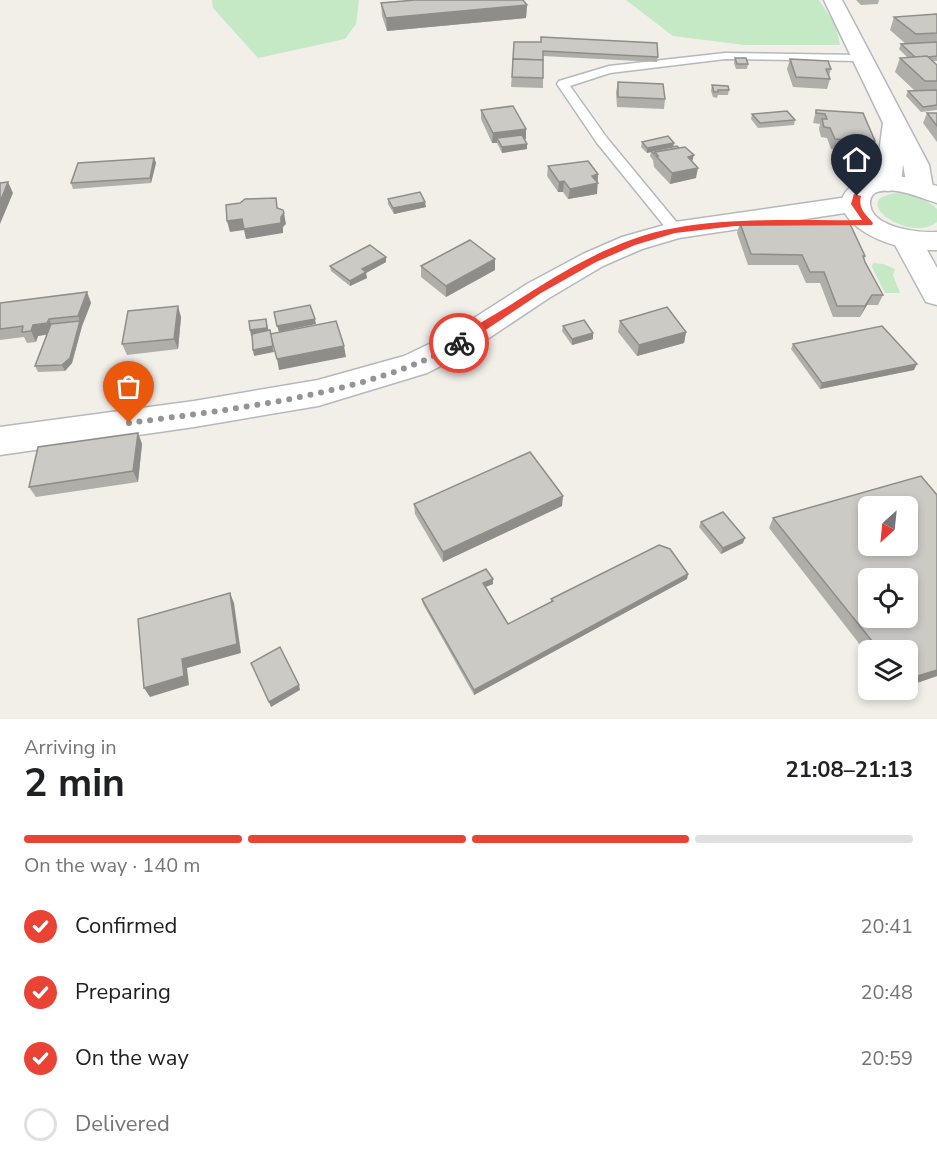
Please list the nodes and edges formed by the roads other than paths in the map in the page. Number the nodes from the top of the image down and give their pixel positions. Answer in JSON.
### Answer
{"nodes":[{"id":1,"x":833,"y":0,"type":"edge"},
{"id":2,"x":861,"y":58,"type":"junction"},
{"id":3,"x":895,"y":123,"type":"junction"},
{"id":4,"x":888,"y":183,"type":"junction"},
{"id":5,"x":929,"y":191,"type":"edge"},
{"id":6,"x":862,"y":214,"type":"junction"},
{"id":7,"x":675,"y":230,"type":"junction"},
{"id":8,"x":907,"y":240,"type":"junction"},
{"id":9,"x":937,"y":241,"type":"edge"},
{"id":10,"x":937,"y":295,"type":"edge"},
{"id":11,"x":0,"y":441,"type":"edge"}],
"edges":[{"from":1,"to":2,"type":"street"},
{"from":2,"to":3,"type":"street"},
{"from":2,"to":7,"type":"lane"},
{"from":3,"to":4,"type":"street"},
{"from":3,"to":5,"type":"street"},
{"from":4,"to":5,"type":"street"},
{"from":4,"to":6,"type":"street"},
{"from":6,"to":7,"type":"street"},
{"from":6,"to":8,"type":"street"},
{"from":7,"to":11,"type":"street"},
{"from":8,"to":9,"type":"street"},
{"from":8,"to":10,"type":"street"}]}
